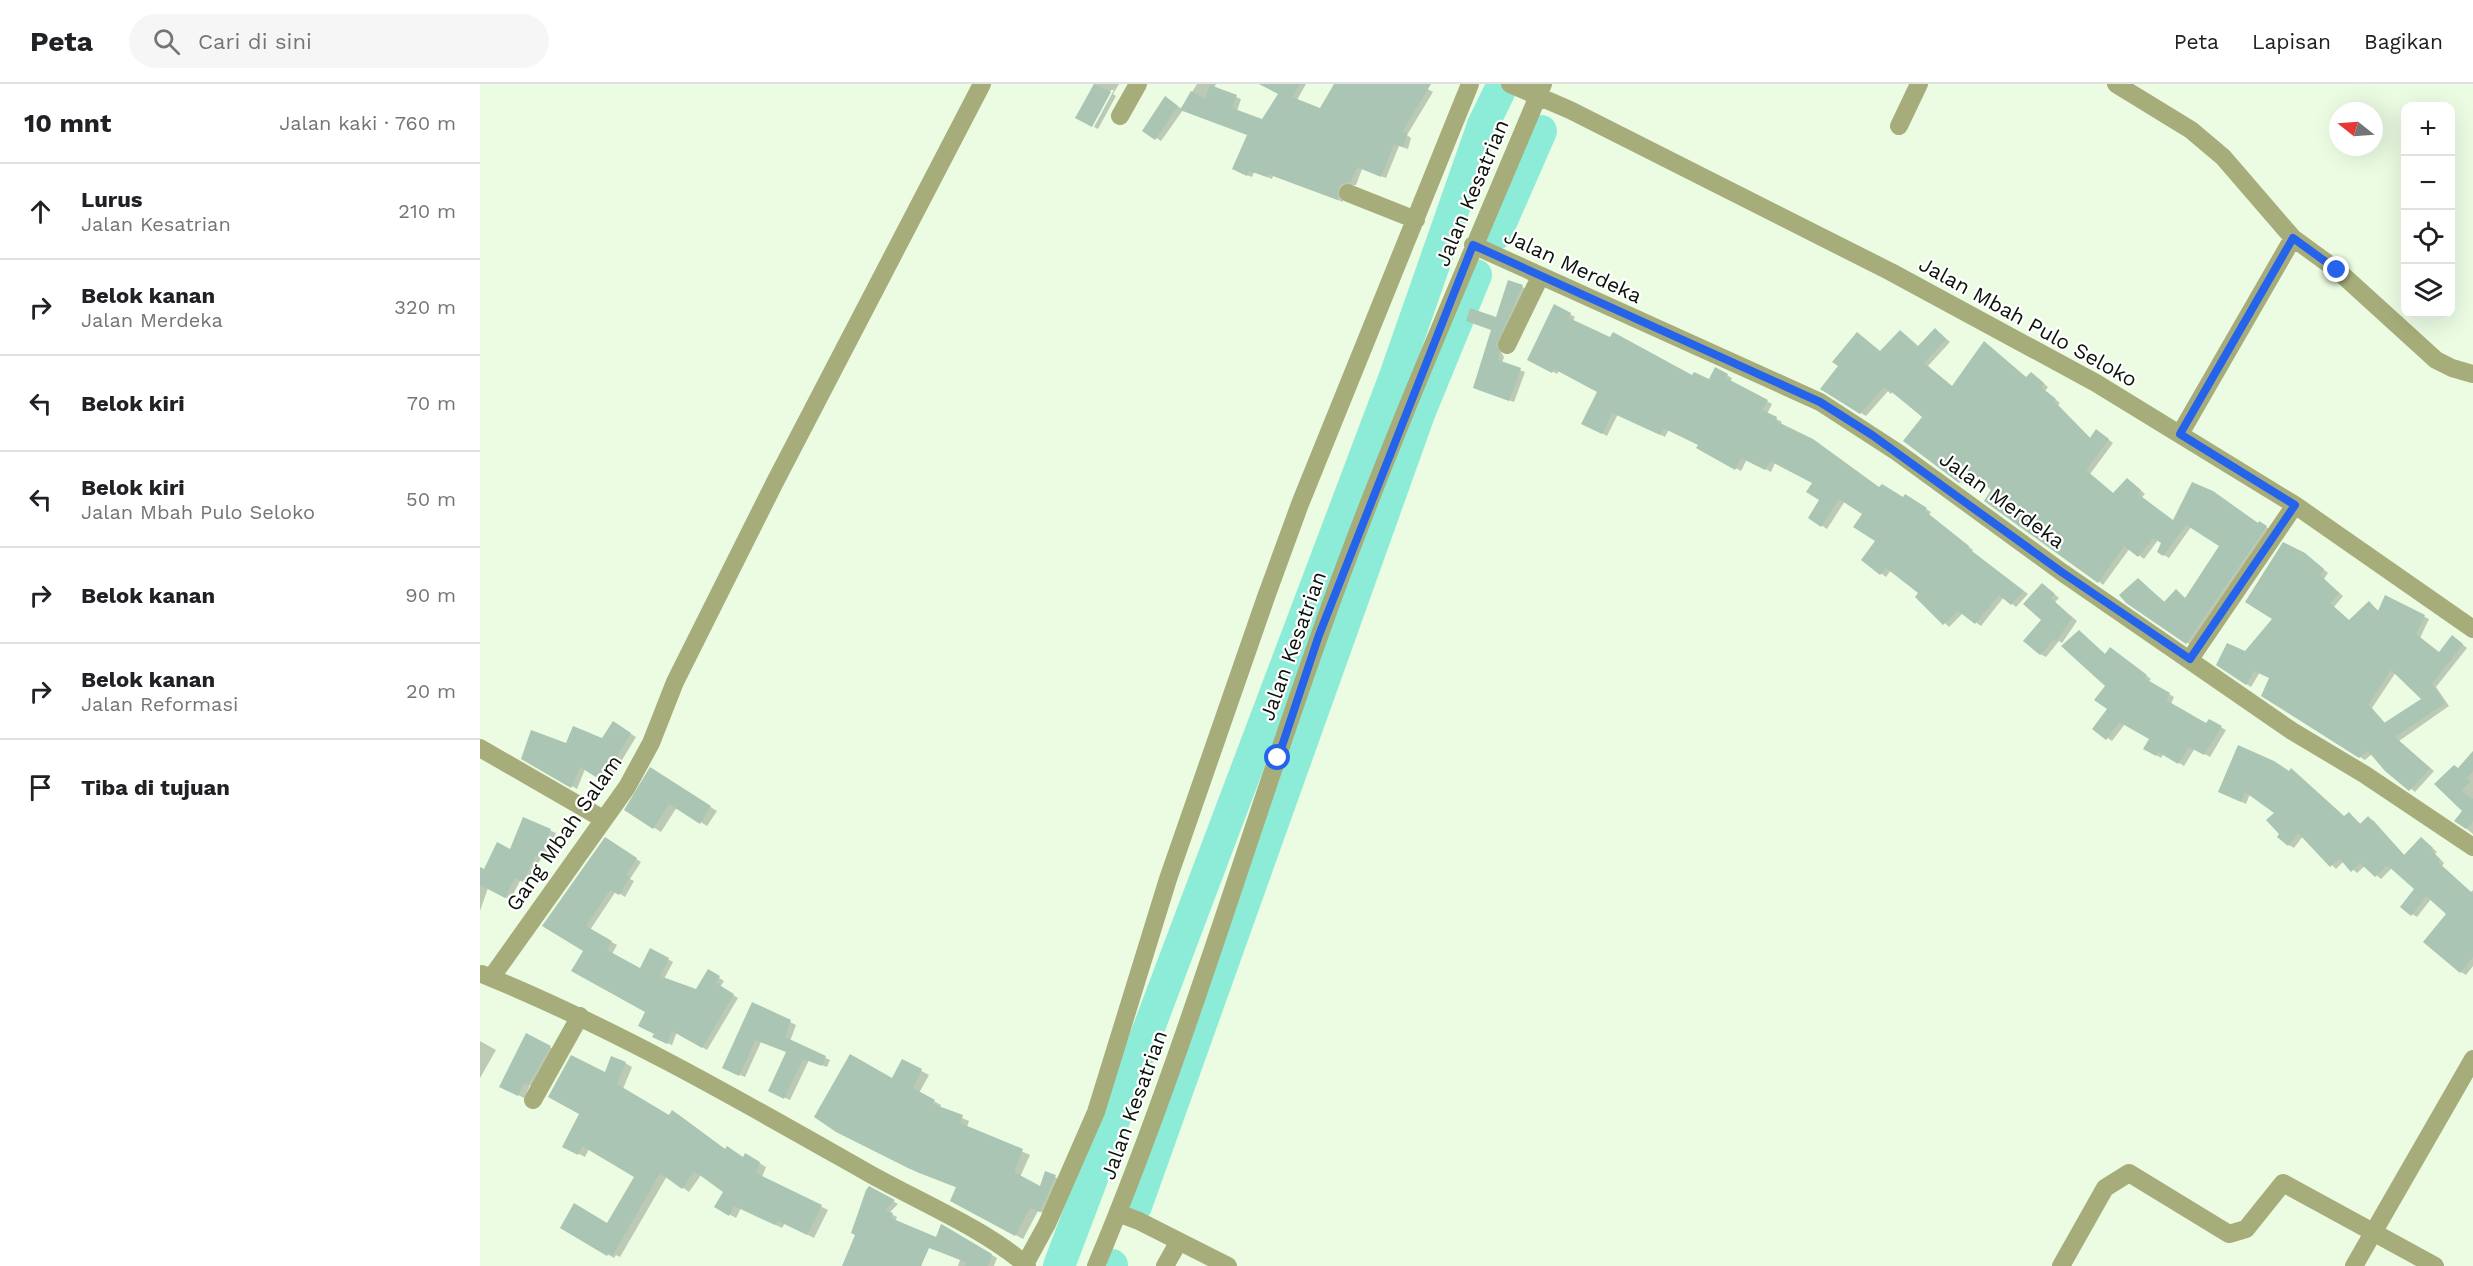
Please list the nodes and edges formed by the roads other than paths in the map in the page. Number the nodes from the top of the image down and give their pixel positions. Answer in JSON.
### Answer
{"nodes":[{"id":1,"x":982,"y":84,"type":"edge"},
{"id":2,"x":1138,"y":84,"type":"edge"},
{"id":3,"x":1470,"y":84,"type":"edge"},
{"id":4,"x":1919,"y":84,"type":"edge"},
{"id":5,"x":2116,"y":84,"type":"edge"},
{"id":6,"x":1533,"y":91,"type":"edge"},
{"id":7,"x":1120,"y":116,"type":"dead end"},
{"id":8,"x":1899,"y":126,"type":"dead end"},
{"id":9,"x":1348,"y":193,"type":"dead end"},
{"id":10,"x":1406,"y":217,"type":"junction"},
{"id":11,"x":2293,"y":238,"type":"junction"},
{"id":12,"x":1484,"y":249,"type":"junction"},
{"id":13,"x":1540,"y":277,"type":"junction"},
{"id":14,"x":1507,"y":345,"type":"dead end"},
{"id":15,"x":2473,"y":374,"type":"edge"},
{"id":16,"x":2180,"y":434,"type":"junction"},
{"id":17,"x":2295,"y":505,"type":"junction"},
{"id":18,"x":2473,"y":628,"type":"edge"},
{"id":19,"x":2190,"y":659,"type":"junction"},
{"id":20,"x":480,"y":748,"type":"edge"},
{"id":21,"x":603,"y":819,"type":"junction"},
{"id":22,"x":2473,"y":847,"type":"edge"},
{"id":23,"x":486,"y":975,"type":"edge"},
{"id":24,"x":580,"y":1016,"type":"junction"},
{"id":25,"x":2473,"y":1059,"type":"edge"},
{"id":26,"x":533,"y":1100,"type":"dead end"},
{"id":27,"x":1129,"y":1217,"type":"junction"},
{"id":28,"x":2373,"y":1232,"type":"junction"},
{"id":29,"x":1178,"y":1243,"type":"junction"},
{"id":30,"x":1025,"y":1265,"type":"edge"},
{"id":31,"x":1096,"y":1266,"type":"edge"},
{"id":32,"x":1165,"y":1266,"type":"edge"},
{"id":33,"x":1228,"y":1266,"type":"edge"},
{"id":34,"x":2061,"y":1266,"type":"edge"},
{"id":35,"x":2354,"y":1266,"type":"edge"},
{"id":36,"x":2435,"y":1266,"type":"edge"}],
"edges":[{"from":1,"to":21,"type":"street","name":"Gang Mbah Salam"},
{"from":2,"to":7,"type":"street"},
{"from":3,"to":10,"type":"street"},
{"from":4,"to":8,"type":"street"},
{"from":5,"to":11,"type":"street"},
{"from":6,"to":12,"type":"street","name":"Jalan Kesatrian"},
{"from":6,"to":16,"type":"street","name":"Jalan Mbah Pulo Seloko"},
{"from":9,"to":10,"type":"street"},
{"from":10,"to":30,"type":"street"},
{"from":11,"to":15,"type":"street"},
{"from":11,"to":16,"type":"street"},
{"from":12,"to":13,"type":"street","name":"Jalan Merdeka"},
{"from":12,"to":27,"type":"street","name":"Jalan Kesatrian"},
{"from":13,"to":14,"type":"street"},
{"from":13,"to":19,"type":"street","name":"Jalan Merdeka"},
{"from":16,"to":17,"type":"street","name":"Jalan Mbah Pulo Seloko"},
{"from":17,"to":18,"type":"street","name":"Jalan Mbah Pulo Seloko"},
{"from":17,"to":19,"type":"street"},
{"from":19,"to":22,"type":"street","name":"Jalan Merdeka"},
{"from":20,"to":21,"type":"street"},
{"from":21,"to":23,"type":"street","name":"Gang Mbah Salam"},
{"from":23,"to":24,"type":"street"},
{"from":24,"to":26,"type":"street"},
{"from":24,"to":30,"type":"street"},
{"from":25,"to":28,"type":"street"},
{"from":27,"to":29,"type":"street"},
{"from":27,"to":31,"type":"street","name":"Jalan Kesatrian"},
{"from":28,"to":34,"type":"street"},
{"from":28,"to":35,"type":"street"},
{"from":28,"to":36,"type":"street"},
{"from":29,"to":32,"type":"street"},
{"from":29,"to":33,"type":"street"}]}
